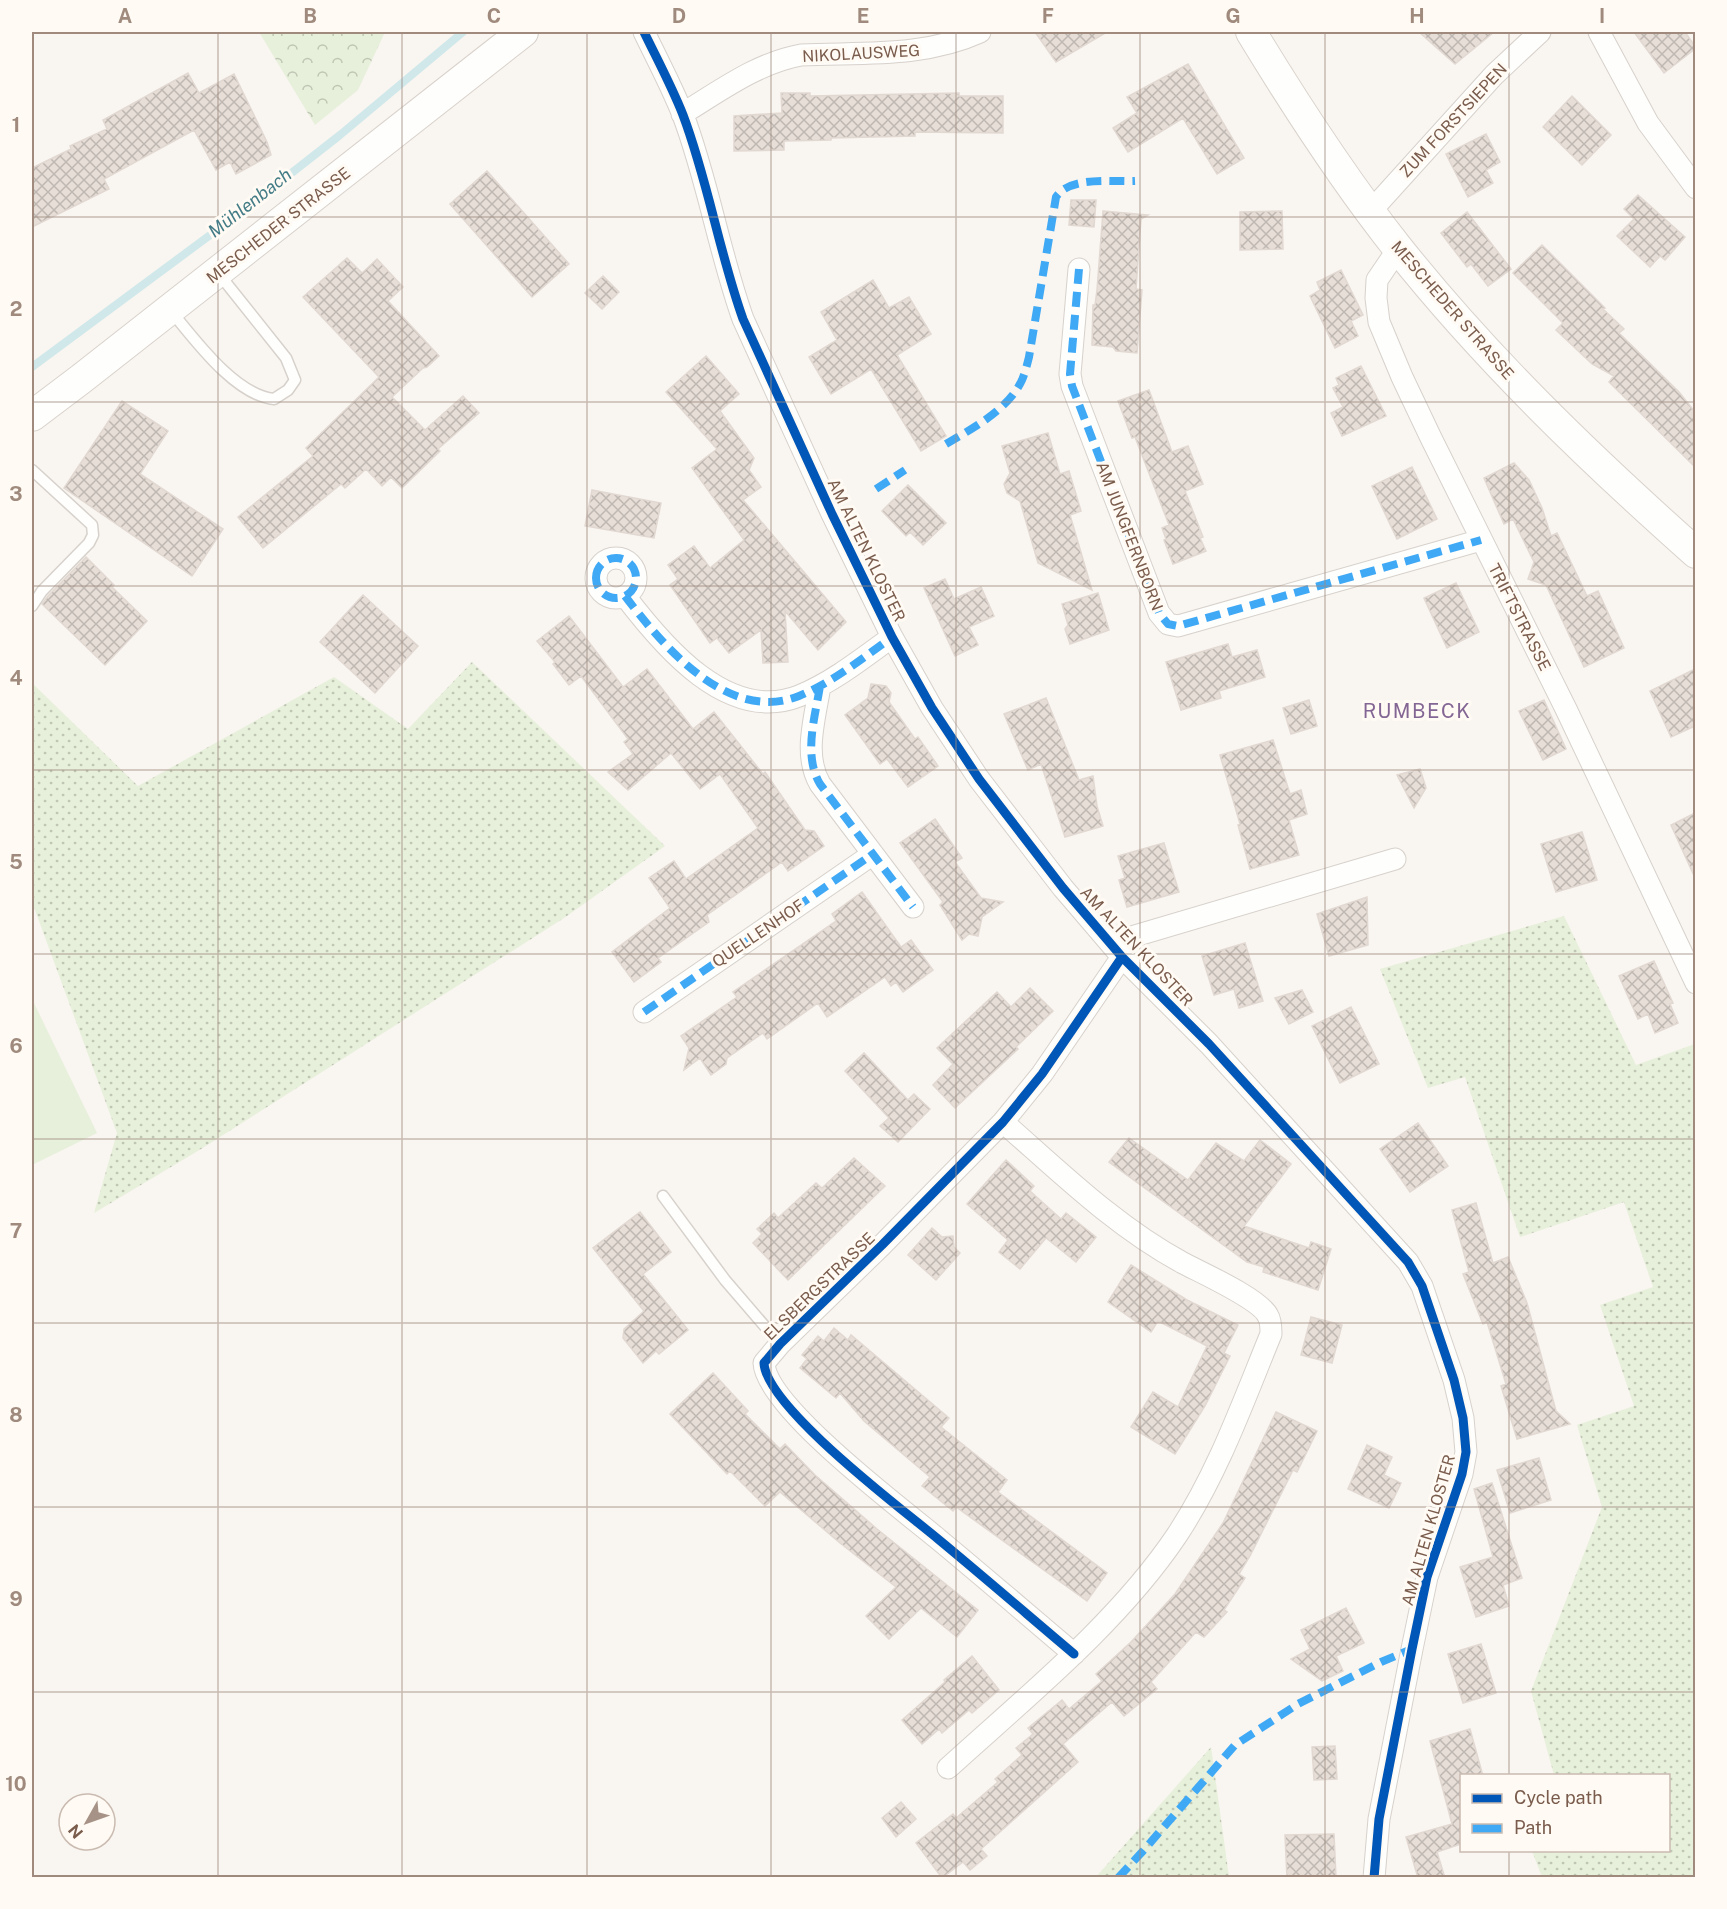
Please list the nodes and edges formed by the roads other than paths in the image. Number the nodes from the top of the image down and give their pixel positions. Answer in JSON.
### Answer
{"nodes":[{"id":1,"x":523,"y":32,"type":"edge"},
{"id":2,"x":644,"y":32,"type":"edge"},
{"id":3,"x":980,"y":32,"type":"edge"},
{"id":4,"x":1251,"y":32,"type":"edge"},
{"id":5,"x":1540,"y":32,"type":"edge"},
{"id":6,"x":1599,"y":32,"type":"edge"},
{"id":7,"x":682,"y":114,"type":"junction"},
{"id":8,"x":1695,"y":188,"type":"edge"},
{"id":9,"x":1370,"y":212,"type":"junction"},
{"id":10,"x":1398,"y":249,"type":"junction"},
{"id":11,"x":1078,"y":269,"type":"dead end"},
{"id":12,"x":217,"y":272,"type":"junction"},
{"id":13,"x":170,"y":309,"type":"junction"},
{"id":14,"x":32,"y":416,"type":"edge"},
{"id":15,"x":32,"y":470,"type":"edge"},
{"id":16,"x":1481,"y":540,"type":"junction"},
{"id":17,"x":1695,"y":553,"type":"edge"},
{"id":18,"x":625,"y":596,"type":"dead end"},
{"id":19,"x":32,"y":606,"type":"edge"},
{"id":20,"x":892,"y":637,"type":"junction"},
{"id":21,"x":820,"y":686,"type":"junction"},
{"id":22,"x":873,"y":854,"type":"junction"},
{"id":23,"x":1395,"y":859,"type":"dead end"},
{"id":24,"x":913,"y":908,"type":"dead end"},
{"id":25,"x":1117,"y":950,"type":"junction"},
{"id":26,"x":1695,"y":983,"type":"edge"},
{"id":27,"x":644,"y":1012,"type":"dead end"},
{"id":28,"x":1003,"y":1122,"type":"junction"},
{"id":29,"x":663,"y":1196,"type":"dead end"},
{"id":30,"x":780,"y":1344,"type":"junction"},
{"id":31,"x":1074,"y":1654,"type":"junction"},
{"id":32,"x":948,"y":1768,"type":"dead end"},
{"id":33,"x":1374,"y":1878,"type":"edge"}],
"edges":[{"from":1,"to":12,"type":"street","name":"MESCHEDER STRASSE"},
{"from":2,"to":7,"type":"street","name":"AM ALTEN KLOSTER"},
{"from":3,"to":7,"type":"street","name":"NIKOLAUSWEG"},
{"from":4,"to":9,"type":"street","name":"MESCHEDER STRASSE"},
{"from":5,"to":9,"type":"street","name":"ZUM FORSTSIEPEN"},
{"from":6,"to":8,"type":"street"},
{"from":7,"to":20,"type":"street","name":"AM ALTEN KLOSTER"},
{"from":9,"to":10,"type":"street","name":"MESCHEDER STRASSE"},
{"from":10,"to":16,"type":"street","name":"TRIFTSTRASSE"},
{"from":10,"to":17,"type":"street","name":"MESCHEDER STRASSE"},
{"from":11,"to":16,"type":"street","name":"AM JUNGFERNBORN"},
{"from":12,"to":13,"type":"street","name":"MESCHEDER STRASSE"},
{"from":12,"to":13,"type":"lane"},
{"from":13,"to":14,"type":"street","name":"MESCHEDER STRASSE"},
{"from":15,"to":19,"type":"lane"},
{"from":16,"to":26,"type":"street","name":"TRIFTSTRASSE"},
{"from":18,"to":21,"type":"street"},
{"from":20,"to":21,"type":"street"},
{"from":20,"to":25,"type":"street","name":"AM ALTEN KLOSTER"},
{"from":21,"to":22,"type":"street"},
{"from":22,"to":24,"type":"street"},
{"from":22,"to":27,"type":"street","name":"QUELLENHOF"},
{"from":23,"to":25,"type":"street","name":"AM ALTEN KLOSTER"},
{"from":25,"to":28,"type":"street","name":"ELSBERGSTRASSE"},
{"from":25,"to":33,"type":"street","name":"AM ALTEN KLOSTER"},
{"from":28,"to":30,"type":"street","name":"ELSBERGSTRASSE"},
{"from":28,"to":31,"type":"street"},
{"from":29,"to":30,"type":"lane"},
{"from":30,"to":31,"type":"street","name":"ELSBERGSTRASSE"},
{"from":31,"to":32,"type":"street"}]}
